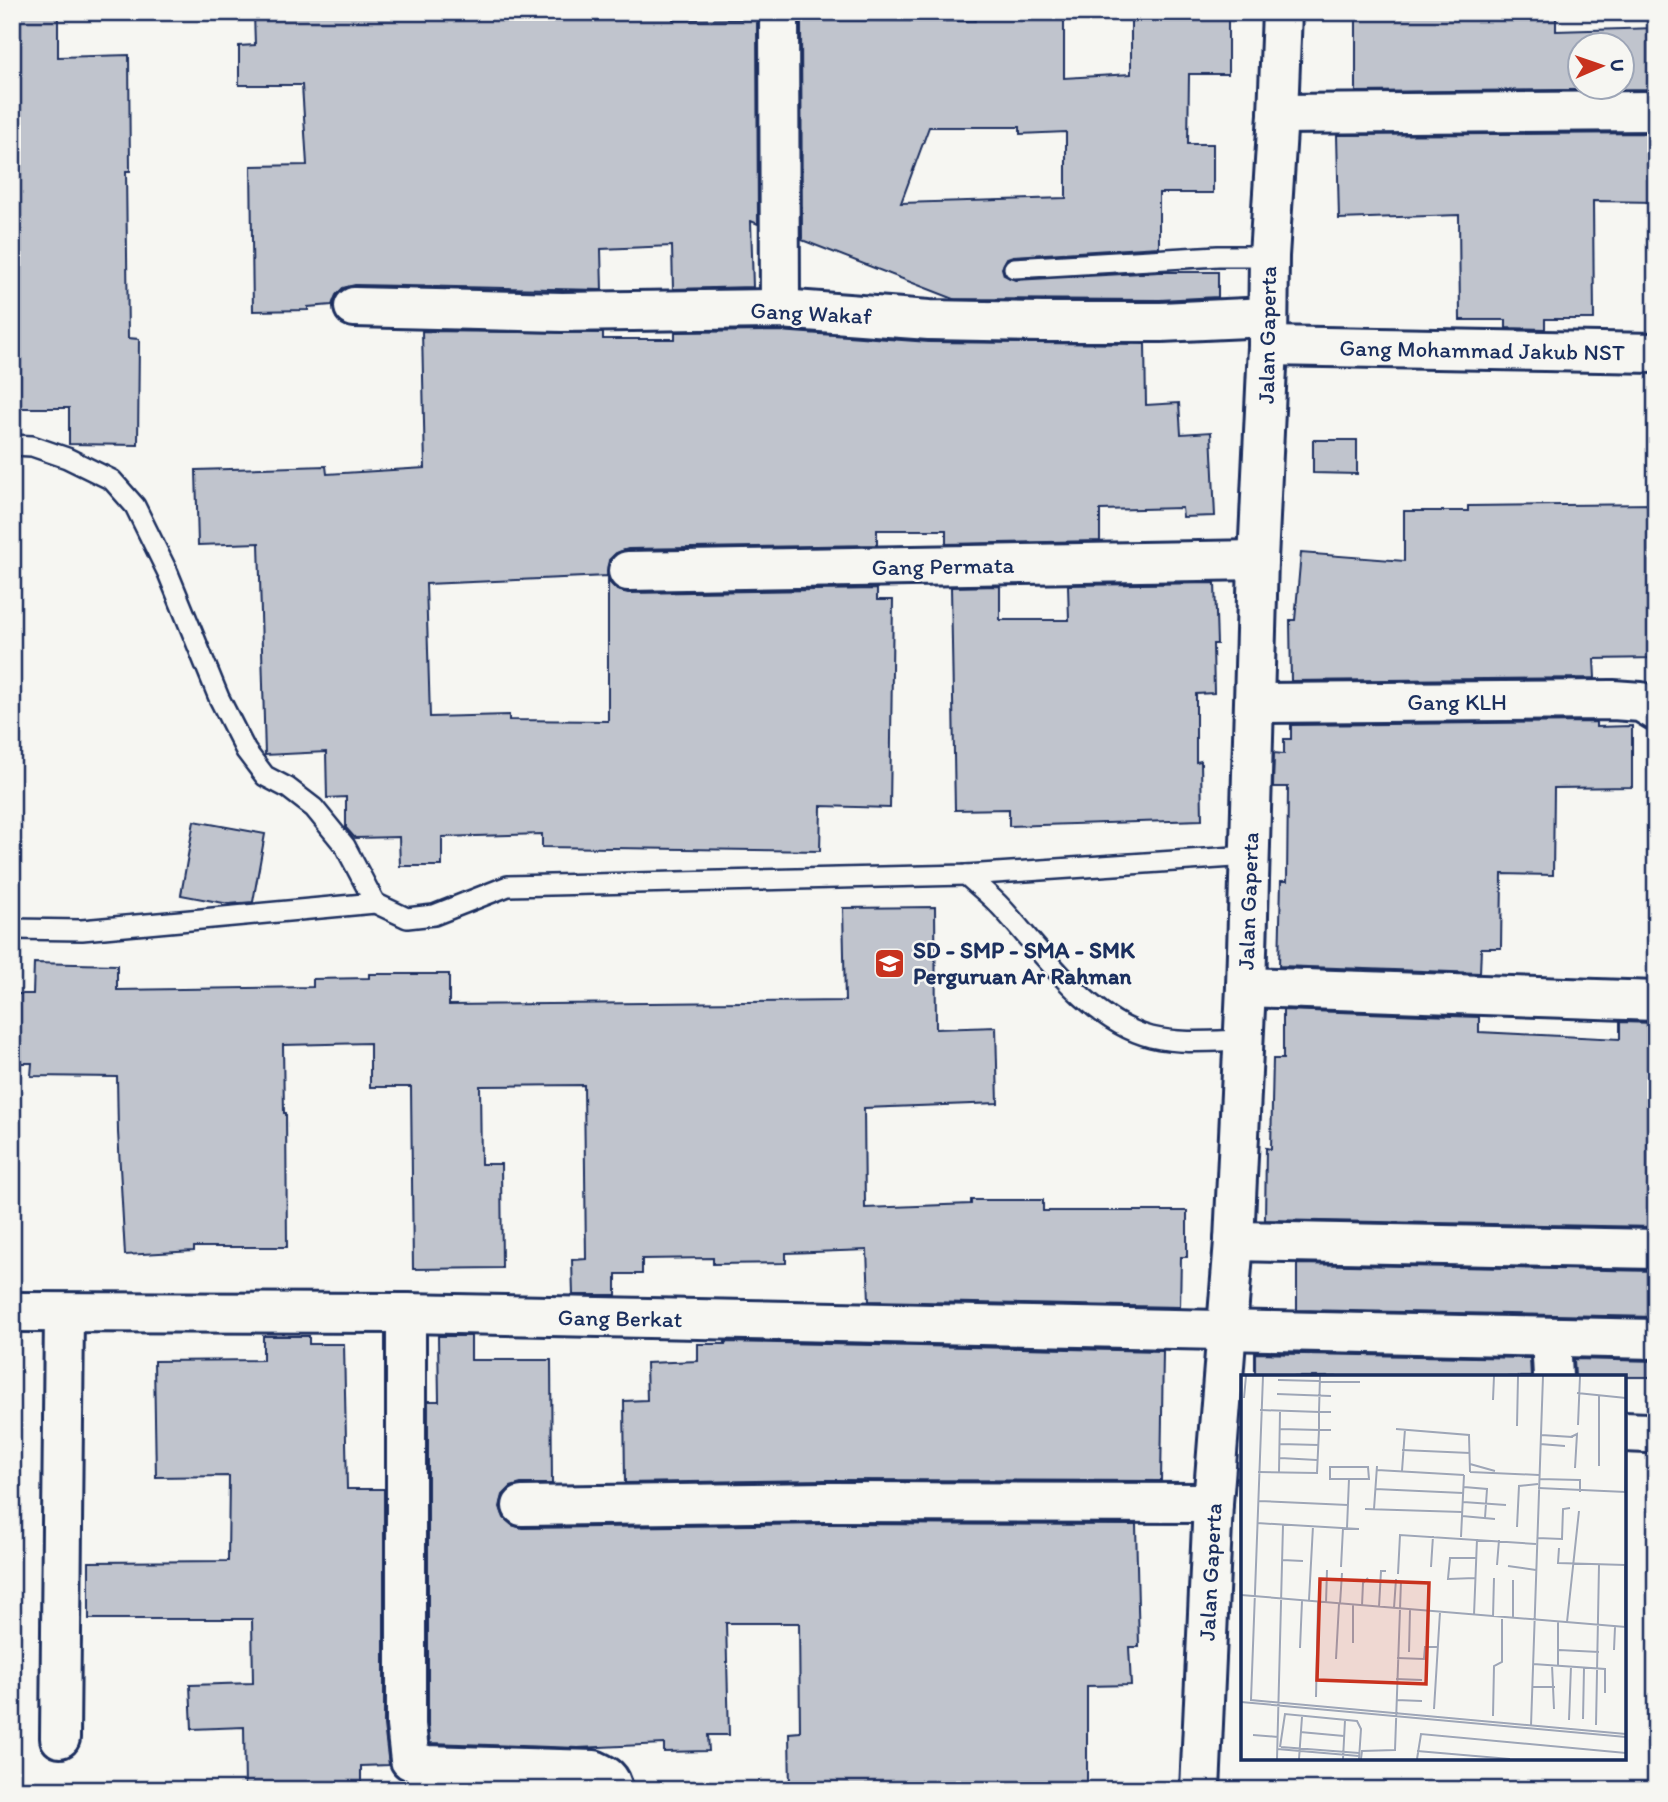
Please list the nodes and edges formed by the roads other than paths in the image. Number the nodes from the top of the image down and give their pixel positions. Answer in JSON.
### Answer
{"nodes":[{"id":1,"x":779,"y":12,"type":"edge"},
{"id":2,"x":1282,"y":12,"type":"edge"},
{"id":3,"x":1656,"y":111,"type":"edge"},
{"id":4,"x":1278,"y":114,"type":"junction"},
{"id":5,"x":1269,"y":256,"type":"junction"},
{"id":6,"x":1014,"y":268,"type":"dead end"},
{"id":7,"x":354,"y":307,"type":"dead end"},
{"id":8,"x":779,"y":309,"type":"junction"},
{"id":9,"x":1268,"y":332,"type":"junction"},
{"id":10,"x":1308,"y":347,"type":"joint"},
{"id":11,"x":1656,"y":353,"type":"edge"},
{"id":12,"x":12,"y":445,"type":"edge"},
{"id":13,"x":1258,"y":560,"type":"junction"},
{"id":14,"x":628,"y":571,"type":"dead end"},
{"id":15,"x":1255,"y":703,"type":"junction"},
{"id":16,"x":1656,"y":711,"type":"edge"},
{"id":17,"x":1249,"y":856,"type":"junction"},
{"id":18,"x":966,"y":875,"type":"junction"},
{"id":19,"x":376,"y":903,"type":"junction"},
{"id":20,"x":12,"y":929,"type":"edge"},
{"id":21,"x":1245,"y":987,"type":"junction"},
{"id":22,"x":1656,"y":1001,"type":"edge"},
{"id":23,"x":1242,"y":1041,"type":"junction"},
{"id":24,"x":1234,"y":1241,"type":"junction"},
{"id":25,"x":1656,"y":1249,"type":"edge"},
{"id":26,"x":12,"y":1312,"type":"edge"},
{"id":27,"x":64,"y":1313,"type":"junction"},
{"id":28,"x":406,"y":1314,"type":"junction"},
{"id":29,"x":1228,"y":1331,"type":"junction"},
{"id":30,"x":1551,"y":1337,"type":"junction"},
{"id":31,"x":1656,"y":1339,"type":"edge"},
{"id":32,"x":1553,"y":1375,"type":"edge"},
{"id":33,"x":1213,"y":1503,"type":"junction"},
{"id":34,"x":522,"y":1506,"type":"dead end"},
{"id":35,"x":60,"y":1738,"type":"dead end"},
{"id":36,"x":613,"y":1790,"type":"edge"},
{"id":37,"x":1200,"y":1790,"type":"edge"}],
"edges":[{"from":1,"to":8,"type":"street"},
{"from":2,"to":4,"type":"street","name":"Jalan Gaperta"},
{"from":3,"to":4,"type":"street"},
{"from":4,"to":5,"type":"street","name":"Jalan Gaperta"},
{"from":5,"to":6,"type":"lane"},
{"from":5,"to":9,"type":"street","name":"Jalan Gaperta"},
{"from":7,"to":8,"type":"street","name":"Gang Wakaf"},
{"from":8,"to":9,"type":"street","name":"Gang Wakaf"},
{"from":9,"to":10,"type":"street","name":"Gang Wakaf"},
{"from":9,"to":13,"type":"street","name":"Jalan Gaperta"},
{"from":10,"to":11,"type":"street","name":"Gang Mohammad Jakub NST"},
{"from":12,"to":19,"type":"lane"},
{"from":13,"to":14,"type":"street","name":"Gang Permata"},
{"from":13,"to":15,"type":"street","name":"Jalan Gaperta"},
{"from":15,"to":16,"type":"street","name":"Gang KLH"},
{"from":15,"to":17,"type":"street","name":"Jalan Gaperta"},
{"from":17,"to":18,"type":"lane"},
{"from":17,"to":21,"type":"street","name":"Jalan Gaperta"},
{"from":18,"to":19,"type":"lane"},
{"from":18,"to":23,"type":"lane"},
{"from":19,"to":20,"type":"lane"},
{"from":21,"to":22,"type":"street"},
{"from":21,"to":23,"type":"street","name":"Jalan Gaperta"},
{"from":23,"to":24,"type":"street","name":"Jalan Gaperta"},
{"from":24,"to":25,"type":"street"},
{"from":24,"to":29,"type":"street","name":"Jalan Gaperta"},
{"from":26,"to":27,"type":"street","name":"Gang Berkat"},
{"from":27,"to":28,"type":"street","name":"Gang Berkat"},
{"from":27,"to":35,"type":"street"},
{"from":28,"to":29,"type":"street","name":"Gang Berkat"},
{"from":28,"to":36,"type":"street"},
{"from":29,"to":30,"type":"street","name":"Gang Berkat"},
{"from":29,"to":33,"type":"street","name":"Jalan Gaperta"},
{"from":30,"to":31,"type":"street","name":"Gang Berkat"},
{"from":30,"to":32,"type":"street"},
{"from":33,"to":34,"type":"street"},
{"from":33,"to":37,"type":"street","name":"Jalan Gaperta"}]}
